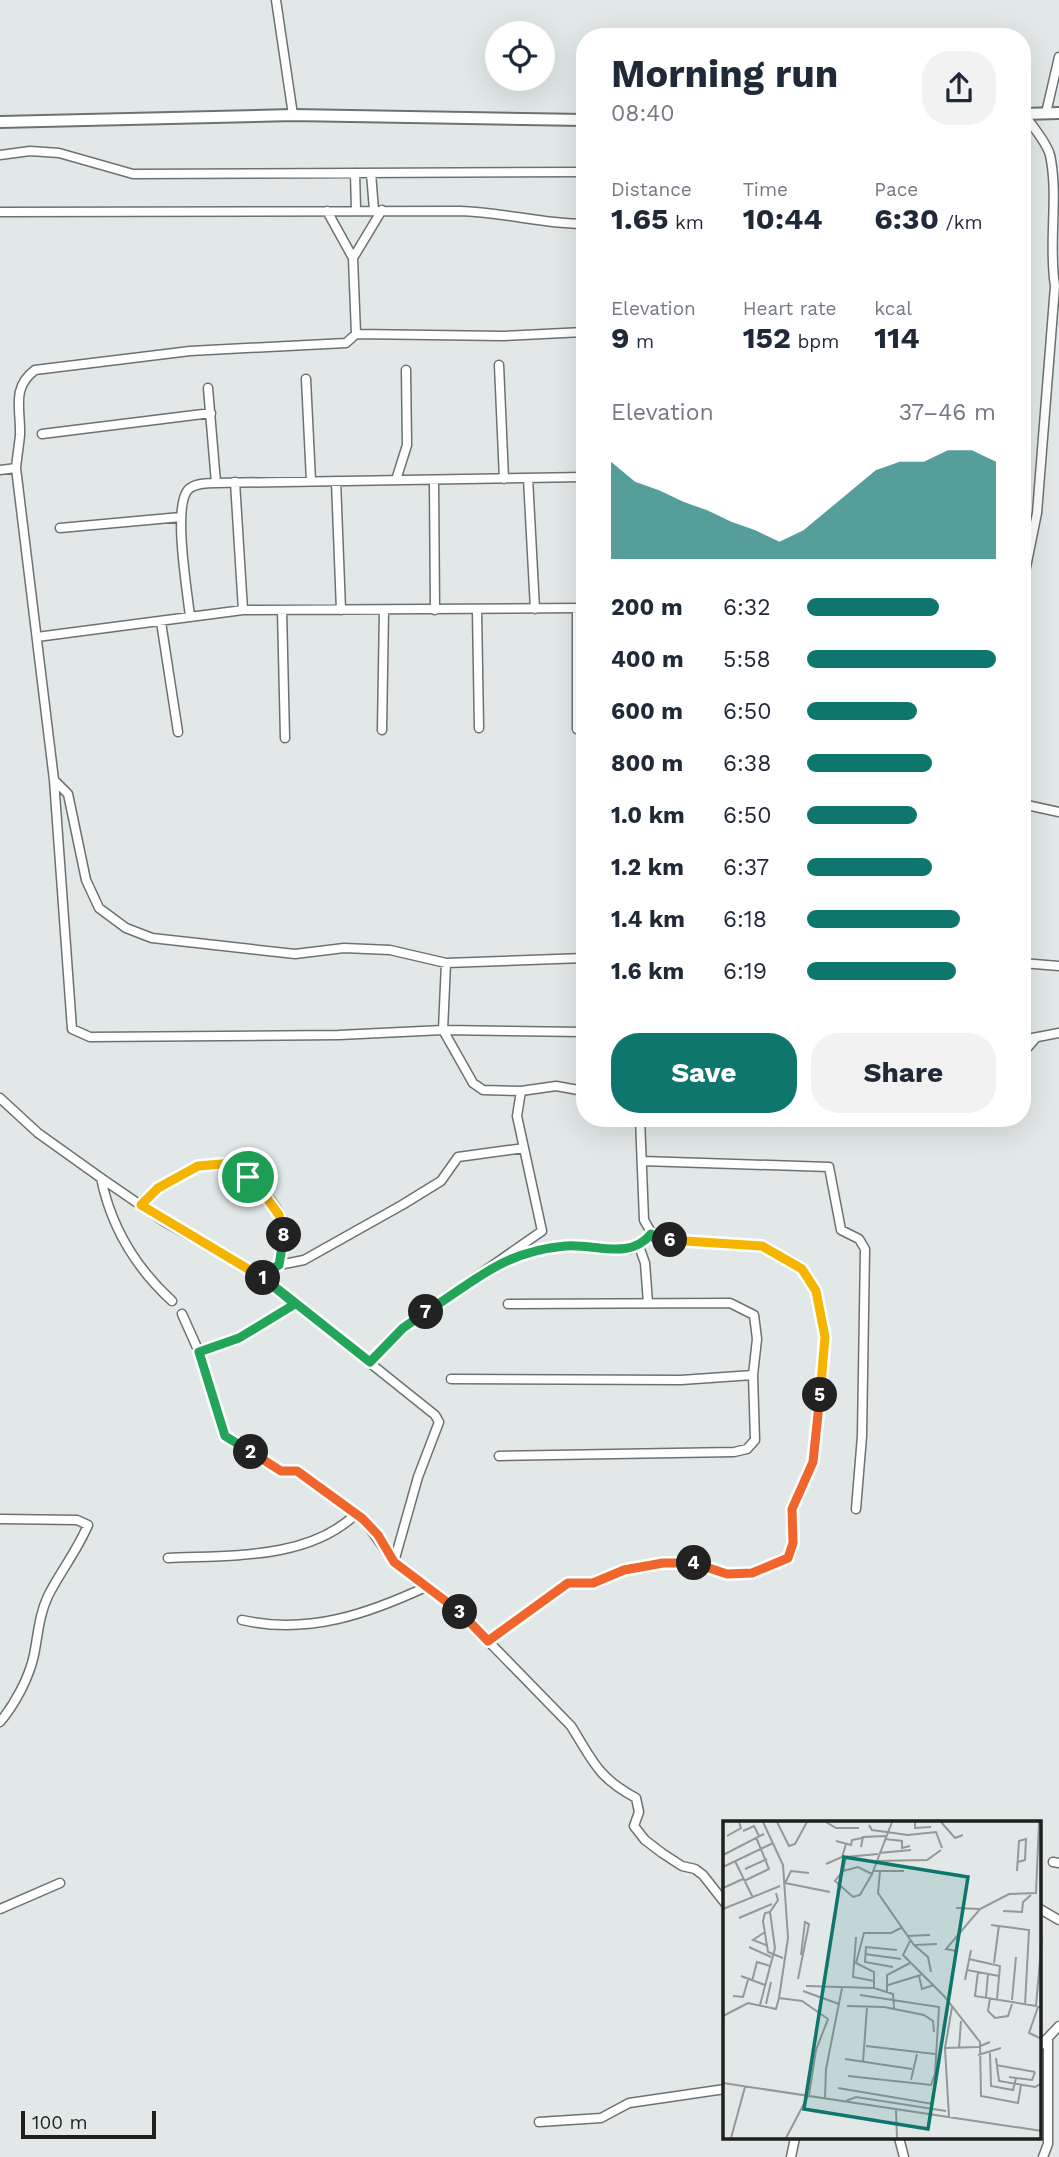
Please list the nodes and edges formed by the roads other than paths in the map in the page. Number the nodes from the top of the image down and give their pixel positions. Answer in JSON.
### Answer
{"nodes":[{"id":1,"x":276,"y":0,"type":"edge"},
{"id":2,"x":1059,"y":57,"type":"edge"},
{"id":3,"x":1046,"y":113,"type":"junction"},
{"id":4,"x":1059,"y":113,"type":"edge"},
{"id":5,"x":1031,"y":114,"type":"edge"},
{"id":6,"x":293,"y":115,"type":"junction"},
{"id":7,"x":576,"y":120,"type":"edge"},
{"id":8,"x":0,"y":122,"type":"edge"},
{"id":9,"x":1031,"y":126,"type":"edge"},
{"id":10,"x":0,"y":155,"type":"edge"},
{"id":11,"x":576,"y":172,"type":"edge"},
{"id":12,"x":355,"y":173,"type":"junction"},
{"id":13,"x":372,"y":173,"type":"junction"},
{"id":14,"x":356,"y":210,"type":"junction"},
{"id":15,"x":378,"y":210,"type":"junction"},
{"id":16,"x":327,"y":211,"type":"junction"},
{"id":17,"x":0,"y":212,"type":"edge"},
{"id":18,"x":576,"y":225,"type":"edge"},
{"id":19,"x":352,"y":258,"type":"junction"},
{"id":20,"x":576,"y":332,"type":"edge"},
{"id":21,"x":356,"y":334,"type":"junction"},
{"id":22,"x":499,"y":366,"type":"dead end"},
{"id":23,"x":406,"y":370,"type":"dead end"},
{"id":24,"x":306,"y":379,"type":"dead end"},
{"id":25,"x":208,"y":388,"type":"dead end"},
{"id":26,"x":211,"y":414,"type":"junction"},
{"id":27,"x":42,"y":434,"type":"dead end"},
{"id":28,"x":16,"y":468,"type":"junction"},
{"id":29,"x":0,"y":470,"type":"edge"},
{"id":30,"x":576,"y":477,"type":"edge"},
{"id":31,"x":528,"y":478,"type":"junction"},
{"id":32,"x":504,"y":479,"type":"junction"},
{"id":33,"x":396,"y":480,"type":"junction"},
{"id":34,"x":311,"y":481,"type":"junction"},
{"id":35,"x":336,"y":481,"type":"junction"},
{"id":36,"x":433,"y":481,"type":"junction"},
{"id":37,"x":235,"y":482,"type":"junction"},
{"id":38,"x":216,"y":483,"type":"junction"},
{"id":39,"x":181,"y":517,"type":"junction"},
{"id":40,"x":60,"y":528,"type":"dead end"},
{"id":41,"x":1031,"y":543,"type":"edge"},
{"id":42,"x":576,"y":608,"type":"edge"},
{"id":43,"x":535,"y":609,"type":"junction"},
{"id":44,"x":243,"y":610,"type":"junction"},
{"id":45,"x":282,"y":610,"type":"junction"},
{"id":46,"x":341,"y":610,"type":"junction"},
{"id":47,"x":384,"y":610,"type":"junction"},
{"id":48,"x":435,"y":610,"type":"junction"},
{"id":49,"x":477,"y":610,"type":"junction"},
{"id":50,"x":190,"y":617,"type":"junction"},
{"id":51,"x":161,"y":622,"type":"junction"},
{"id":52,"x":37,"y":637,"type":"junction"},
{"id":53,"x":479,"y":728,"type":"dead end"},
{"id":54,"x":382,"y":730,"type":"dead end"},
{"id":55,"x":178,"y":733,"type":"dead end"},
{"id":56,"x":285,"y":738,"type":"dead end"},
{"id":57,"x":54,"y":780,"type":"junction"},
{"id":58,"x":1031,"y":806,"type":"edge"},
{"id":59,"x":1059,"y":812,"type":"edge"},
{"id":60,"x":576,"y":959,"type":"edge"},
{"id":61,"x":446,"y":963,"type":"junction"},
{"id":62,"x":1031,"y":964,"type":"edge"},
{"id":63,"x":1059,"y":966,"type":"edge"},
{"id":64,"x":443,"y":1030,"type":"junction"},
{"id":65,"x":576,"y":1032,"type":"edge"},
{"id":66,"x":1059,"y":1033,"type":"edge"},
{"id":67,"x":1031,"y":1039,"type":"edge"},
{"id":68,"x":1035,"y":1039,"type":"junction"},
{"id":69,"x":1031,"y":1044,"type":"edge"},
{"id":70,"x":576,"y":1090,"type":"edge"},
{"id":71,"x":521,"y":1091,"type":"junction"},
{"id":72,"x":0,"y":1098,"type":"edge"},
{"id":73,"x":640,"y":1127,"type":"edge"},
{"id":74,"x":524,"y":1148,"type":"junction"},
{"id":75,"x":642,"y":1161,"type":"junction"},
{"id":76,"x":101,"y":1178,"type":"junction"},
{"id":77,"x":141,"y":1205,"type":"junction"},
{"id":78,"x":651,"y":1234,"type":"junction"},
{"id":79,"x":639,"y":1245,"type":"junction"},
{"id":80,"x":279,"y":1265,"type":"junction"},
{"id":81,"x":488,"y":1269,"type":"junction"},
{"id":82,"x":260,"y":1275,"type":"junction"},
{"id":83,"x":172,"y":1301,"type":"dead end"},
{"id":84,"x":648,"y":1303,"type":"junction"},
{"id":85,"x":295,"y":1304,"type":"junction"},
{"id":86,"x":508,"y":1304,"type":"dead end"},
{"id":87,"x":182,"y":1314,"type":"dead end"},
{"id":88,"x":199,"y":1352,"type":"junction"},
{"id":89,"x":370,"y":1362,"type":"junction"},
{"id":90,"x":753,"y":1375,"type":"junction"},
{"id":91,"x":451,"y":1379,"type":"dead end"},
{"id":92,"x":499,"y":1456,"type":"dead end"},
{"id":93,"x":856,"y":1509,"type":"dead end"},
{"id":94,"x":356,"y":1514,"type":"junction"},
{"id":95,"x":1,"y":1519,"type":"edge"},
{"id":96,"x":168,"y":1558,"type":"dead end"},
{"id":97,"x":394,"y":1562,"type":"junction"},
{"id":98,"x":428,"y":1586,"type":"junction"},
{"id":99,"x":242,"y":1620,"type":"dead end"},
{"id":100,"x":488,"y":1641,"type":"junction"},
{"id":101,"x":0,"y":1723,"type":"edge"},
{"id":102,"x":60,"y":1883,"type":"dead end"},
{"id":103,"x":723,"y":1900,"type":"edge"},
{"id":104,"x":0,"y":1909,"type":"edge"},
{"id":105,"x":1042,"y":1910,"type":"edge"},
{"id":106,"x":1059,"y":1920,"type":"edge"},
{"id":107,"x":1059,"y":2026,"type":"edge"},
{"id":108,"x":1048,"y":2038,"type":"junction"},
{"id":109,"x":1042,"y":2044,"type":"edge"},
{"id":110,"x":723,"y":2089,"type":"edge"},
{"id":111,"x":539,"y":2122,"type":"dead end"},
{"id":112,"x":900,"y":2140,"type":"edge"},
{"id":113,"x":904,"y":2157,"type":"edge"},
{"id":114,"x":1043,"y":2157,"type":"edge"}],
"edges":[{"from":1,"to":6,"type":"street"},
{"from":2,"to":3,"type":"street"},
{"from":3,"to":4,"type":"main road"},
{"from":3,"to":5,"type":"main road"},
{"from":6,"to":7,"type":"main road"},
{"from":6,"to":8,"type":"main road"},
{"from":9,"to":41,"type":"street"},
{"from":10,"to":12,"type":"street"},
{"from":11,"to":13,"type":"street"},
{"from":12,"to":13,"type":"street"},
{"from":12,"to":14,"type":"street"},
{"from":13,"to":15,"type":"street"},
{"from":14,"to":15,"type":"street"},
{"from":14,"to":16,"type":"street"},
{"from":15,"to":18,"type":"street"},
{"from":15,"to":19,"type":"street"},
{"from":16,"to":17,"type":"street"},
{"from":16,"to":19,"type":"street"},
{"from":19,"to":21,"type":"street"},
{"from":20,"to":21,"type":"street"},
{"from":21,"to":28,"type":"street"},
{"from":22,"to":32,"type":"street"},
{"from":23,"to":33,"type":"street"},
{"from":24,"to":34,"type":"street"},
{"from":25,"to":26,"type":"street"},
{"from":26,"to":27,"type":"street"},
{"from":26,"to":38,"type":"street"},
{"from":28,"to":29,"type":"street"},
{"from":28,"to":52,"type":"street"},
{"from":30,"to":31,"type":"street"},
{"from":31,"to":32,"type":"street"},
{"from":31,"to":43,"type":"street"},
{"from":32,"to":36,"type":"street"},
{"from":33,"to":35,"type":"street"},
{"from":33,"to":36,"type":"street"},
{"from":34,"to":35,"type":"street"},
{"from":34,"to":37,"type":"street"},
{"from":35,"to":46,"type":"street"},
{"from":36,"to":48,"type":"street"},
{"from":37,"to":38,"type":"street"},
{"from":37,"to":44,"type":"street"},
{"from":38,"to":39,"type":"street"},
{"from":39,"to":40,"type":"street"},
{"from":39,"to":50,"type":"street"},
{"from":42,"to":43,"type":"street"},
{"from":43,"to":49,"type":"street"},
{"from":44,"to":45,"type":"street"},
{"from":44,"to":50,"type":"street"},
{"from":45,"to":46,"type":"street"},
{"from":45,"to":56,"type":"street"},
{"from":46,"to":47,"type":"street"},
{"from":47,"to":48,"type":"street"},
{"from":47,"to":54,"type":"street"},
{"from":48,"to":49,"type":"street"},
{"from":49,"to":53,"type":"street"},
{"from":50,"to":51,"type":"street"},
{"from":51,"to":52,"type":"street"},
{"from":51,"to":55,"type":"street"},
{"from":52,"to":57,"type":"street"},
{"from":57,"to":61,"type":"street"},
{"from":57,"to":64,"type":"street"},
{"from":58,"to":59,"type":"street"},
{"from":60,"to":61,"type":"street"},
{"from":61,"to":64,"type":"street"},
{"from":62,"to":63,"type":"street"},
{"from":64,"to":65,"type":"street"},
{"from":64,"to":71,"type":"street"},
{"from":66,"to":68,"type":"street"},
{"from":67,"to":68,"type":"street"},
{"from":68,"to":69,"type":"street"},
{"from":70,"to":71,"type":"street"},
{"from":71,"to":74,"type":"street"},
{"from":72,"to":76,"type":"street"},
{"from":73,"to":75,"type":"street"},
{"from":74,"to":80,"type":"street"},
{"from":74,"to":81,"type":"street"},
{"from":75,"to":78,"type":"street"},
{"from":75,"to":93,"type":"street"},
{"from":76,"to":77,"type":"street"},
{"from":76,"to":83,"type":"street"},
{"from":77,"to":80,"type":"street"},
{"from":77,"to":82,"type":"street"},
{"from":78,"to":79,"type":"street"},
{"from":78,"to":100,"type":"street"},
{"from":79,"to":81,"type":"street"},
{"from":79,"to":84,"type":"street"},
{"from":80,"to":82,"type":"street"},
{"from":81,"to":89,"type":"street"},
{"from":82,"to":85,"type":"street"},
{"from":84,"to":86,"type":"street"},
{"from":84,"to":90,"type":"street"},
{"from":85,"to":88,"type":"street"},
{"from":85,"to":89,"type":"street"},
{"from":87,"to":88,"type":"street"},
{"from":88,"to":94,"type":"street"},
{"from":89,"to":97,"type":"street"},
{"from":90,"to":91,"type":"street"},
{"from":90,"to":92,"type":"street"},
{"from":94,"to":96,"type":"street"},
{"from":94,"to":97,"type":"street"},
{"from":95,"to":101,"type":"street"},
{"from":97,"to":98,"type":"street"},
{"from":98,"to":99,"type":"street"},
{"from":98,"to":100,"type":"street"},
{"from":100,"to":103,"type":"street"},
{"from":102,"to":104,"type":"street"},
{"from":105,"to":106,"type":"street"},
{"from":107,"to":108,"type":"street"},
{"from":108,"to":109,"type":"street"},
{"from":108,"to":114,"type":"street"},
{"from":110,"to":111,"type":"street"},
{"from":112,"to":113,"type":"street"}]}
